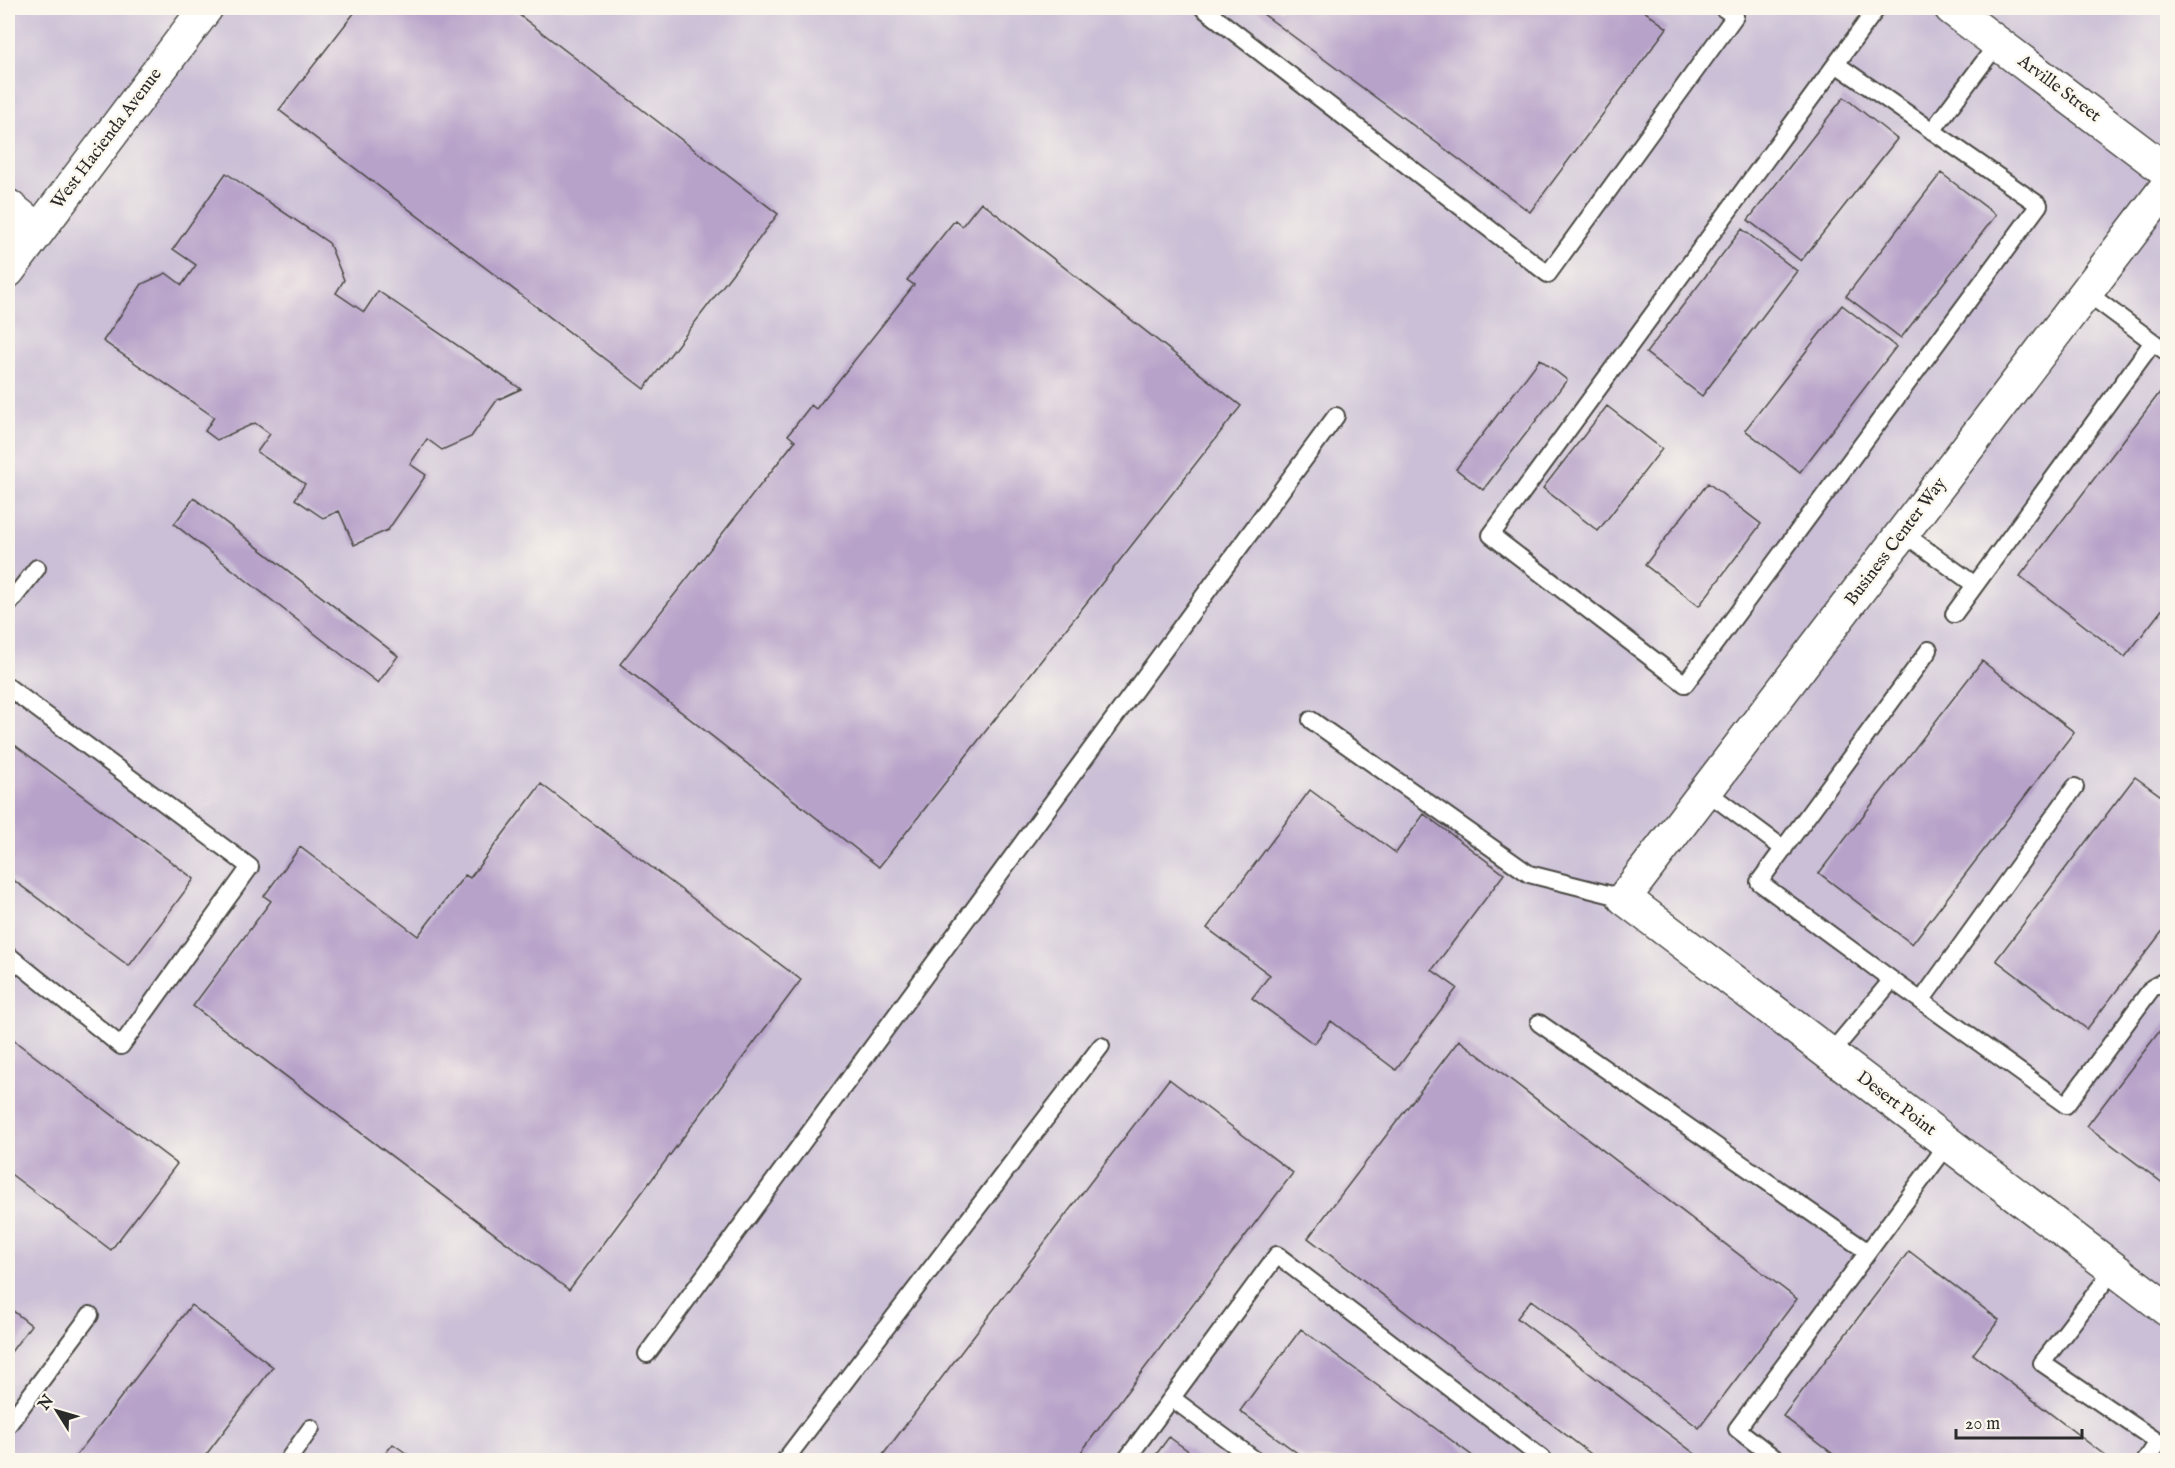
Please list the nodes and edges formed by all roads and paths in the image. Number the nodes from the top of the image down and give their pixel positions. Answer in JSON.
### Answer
{"nodes":[{"id":1,"x":206,"y":8,"type":"edge"},
{"id":2,"x":1203,"y":8,"type":"edge"},
{"id":3,"x":1723,"y":8,"type":"edge"},
{"id":4,"x":1877,"y":8,"type":"edge"},
{"id":5,"x":1951,"y":8,"type":"edge"},
{"id":6,"x":1998,"y":43,"type":"junction"},
{"id":7,"x":1836,"y":64,"type":"junction"},
{"id":8,"x":1932,"y":131,"type":"junction"},
{"id":9,"x":2168,"y":172,"type":"edge"},
{"id":10,"x":2168,"y":185,"type":"edge"},
{"id":11,"x":8,"y":206,"type":"edge"},
{"id":12,"x":38,"y":230,"type":"junction"},
{"id":13,"x":8,"y":271,"type":"edge"},
{"id":14,"x":2086,"y":292,"type":"junction"},
{"id":15,"x":2153,"y":342,"type":"junction"},
{"id":16,"x":2168,"y":353,"type":"edge"},
{"id":17,"x":1336,"y":416,"type":"dead end"},
{"id":18,"x":1903,"y":533,"type":"junction"},
{"id":19,"x":37,"y":568,"type":"dead end"},
{"id":20,"x":1975,"y":585,"type":"junction"},
{"id":21,"x":8,"y":605,"type":"edge"},
{"id":22,"x":1954,"y":614,"type":"dead end"},
{"id":23,"x":1929,"y":650,"type":"dead end"},
{"id":24,"x":8,"y":687,"type":"edge"},
{"id":25,"x":1311,"y":720,"type":"dead end"},
{"id":26,"x":2075,"y":787,"type":"dead end"},
{"id":27,"x":1706,"y":791,"type":"junction"},
{"id":28,"x":1784,"y":849,"type":"junction"},
{"id":29,"x":1624,"y":898,"type":"junction"},
{"id":30,"x":8,"y":955,"type":"edge"},
{"id":31,"x":2168,"y":979,"type":"edge"},
{"id":32,"x":1892,"y":980,"type":"junction"},
{"id":33,"x":1921,"y":1001,"type":"junction"},
{"id":34,"x":1539,"y":1023,"type":"dead end"},
{"id":35,"x":1101,"y":1046,"type":"dead end"},
{"id":36,"x":1830,"y":1054,"type":"junction"},
{"id":37,"x":1948,"y":1144,"type":"junction"},
{"id":38,"x":1868,"y":1252,"type":"junction"},
{"id":39,"x":2114,"y":1269,"type":"junction"},
{"id":40,"x":2168,"y":1310,"type":"edge"},
{"id":41,"x":90,"y":1315,"type":"dead end"},
{"id":42,"x":646,"y":1354,"type":"dead end"},
{"id":43,"x":1173,"y":1399,"type":"junction"},
{"id":44,"x":8,"y":1425,"type":"edge"},
{"id":45,"x":311,"y":1428,"type":"dead end"},
{"id":46,"x":1541,"y":1460,"type":"edge"},
{"id":47,"x":288,"y":1461,"type":"edge"},
{"id":48,"x":785,"y":1461,"type":"edge"},
{"id":49,"x":1125,"y":1461,"type":"edge"},
{"id":50,"x":1255,"y":1461,"type":"edge"},
{"id":51,"x":1777,"y":1461,"type":"edge"},
{"id":52,"x":2146,"y":1461,"type":"edge"}],
"edges":[{"from":1,"to":12,"type":"street","name":"West Hacienda Avenue"},
{"from":2,"to":3,"type":"lane"},
{"from":4,"to":7,"type":"lane"},
{"from":5,"to":6,"type":"street","name":"Arville Street"},
{"from":6,"to":8,"type":"lane"},
{"from":6,"to":9,"type":"street","name":"Arville Street"},
{"from":7,"to":8,"type":"lane"},
{"from":7,"to":8,"type":"lane"},
{"from":10,"to":14,"type":"street","name":"Business Center Way"},
{"from":11,"to":12,"type":"street"},
{"from":12,"to":13,"type":"street","name":"West Hacienda Avenue"},
{"from":14,"to":15,"type":"lane"},
{"from":14,"to":18,"type":"street","name":"Business Center Way"},
{"from":15,"to":16,"type":"lane"},
{"from":15,"to":20,"type":"lane"},
{"from":17,"to":42,"type":"lane"},
{"from":18,"to":20,"type":"lane"},
{"from":18,"to":27,"type":"street","name":"Business Center Way"},
{"from":19,"to":21,"type":"lane"},
{"from":20,"to":22,"type":"lane"},
{"from":23,"to":28,"type":"lane"},
{"from":24,"to":30,"type":"lane"},
{"from":25,"to":29,"type":"lane"},
{"from":26,"to":33,"type":"lane"},
{"from":27,"to":28,"type":"lane"},
{"from":27,"to":29,"type":"street","name":"Business Center Way"},
{"from":28,"to":32,"type":"lane"},
{"from":29,"to":36,"type":"street","name":"Desert Point"},
{"from":31,"to":33,"type":"lane"},
{"from":32,"to":33,"type":"lane"},
{"from":32,"to":36,"type":"lane"},
{"from":34,"to":38,"type":"lane"},
{"from":35,"to":48,"type":"lane"},
{"from":36,"to":37,"type":"street","name":"Desert Point"},
{"from":37,"to":38,"type":"lane"},
{"from":37,"to":39,"type":"street","name":"Desert Point"},
{"from":38,"to":51,"type":"lane"},
{"from":39,"to":40,"type":"street","name":"Desert Point"},
{"from":39,"to":52,"type":"lane"},
{"from":41,"to":44,"type":"lane"},
{"from":43,"to":46,"type":"lane"},
{"from":43,"to":49,"type":"lane"},
{"from":43,"to":50,"type":"lane"},
{"from":45,"to":47,"type":"lane"}]}
